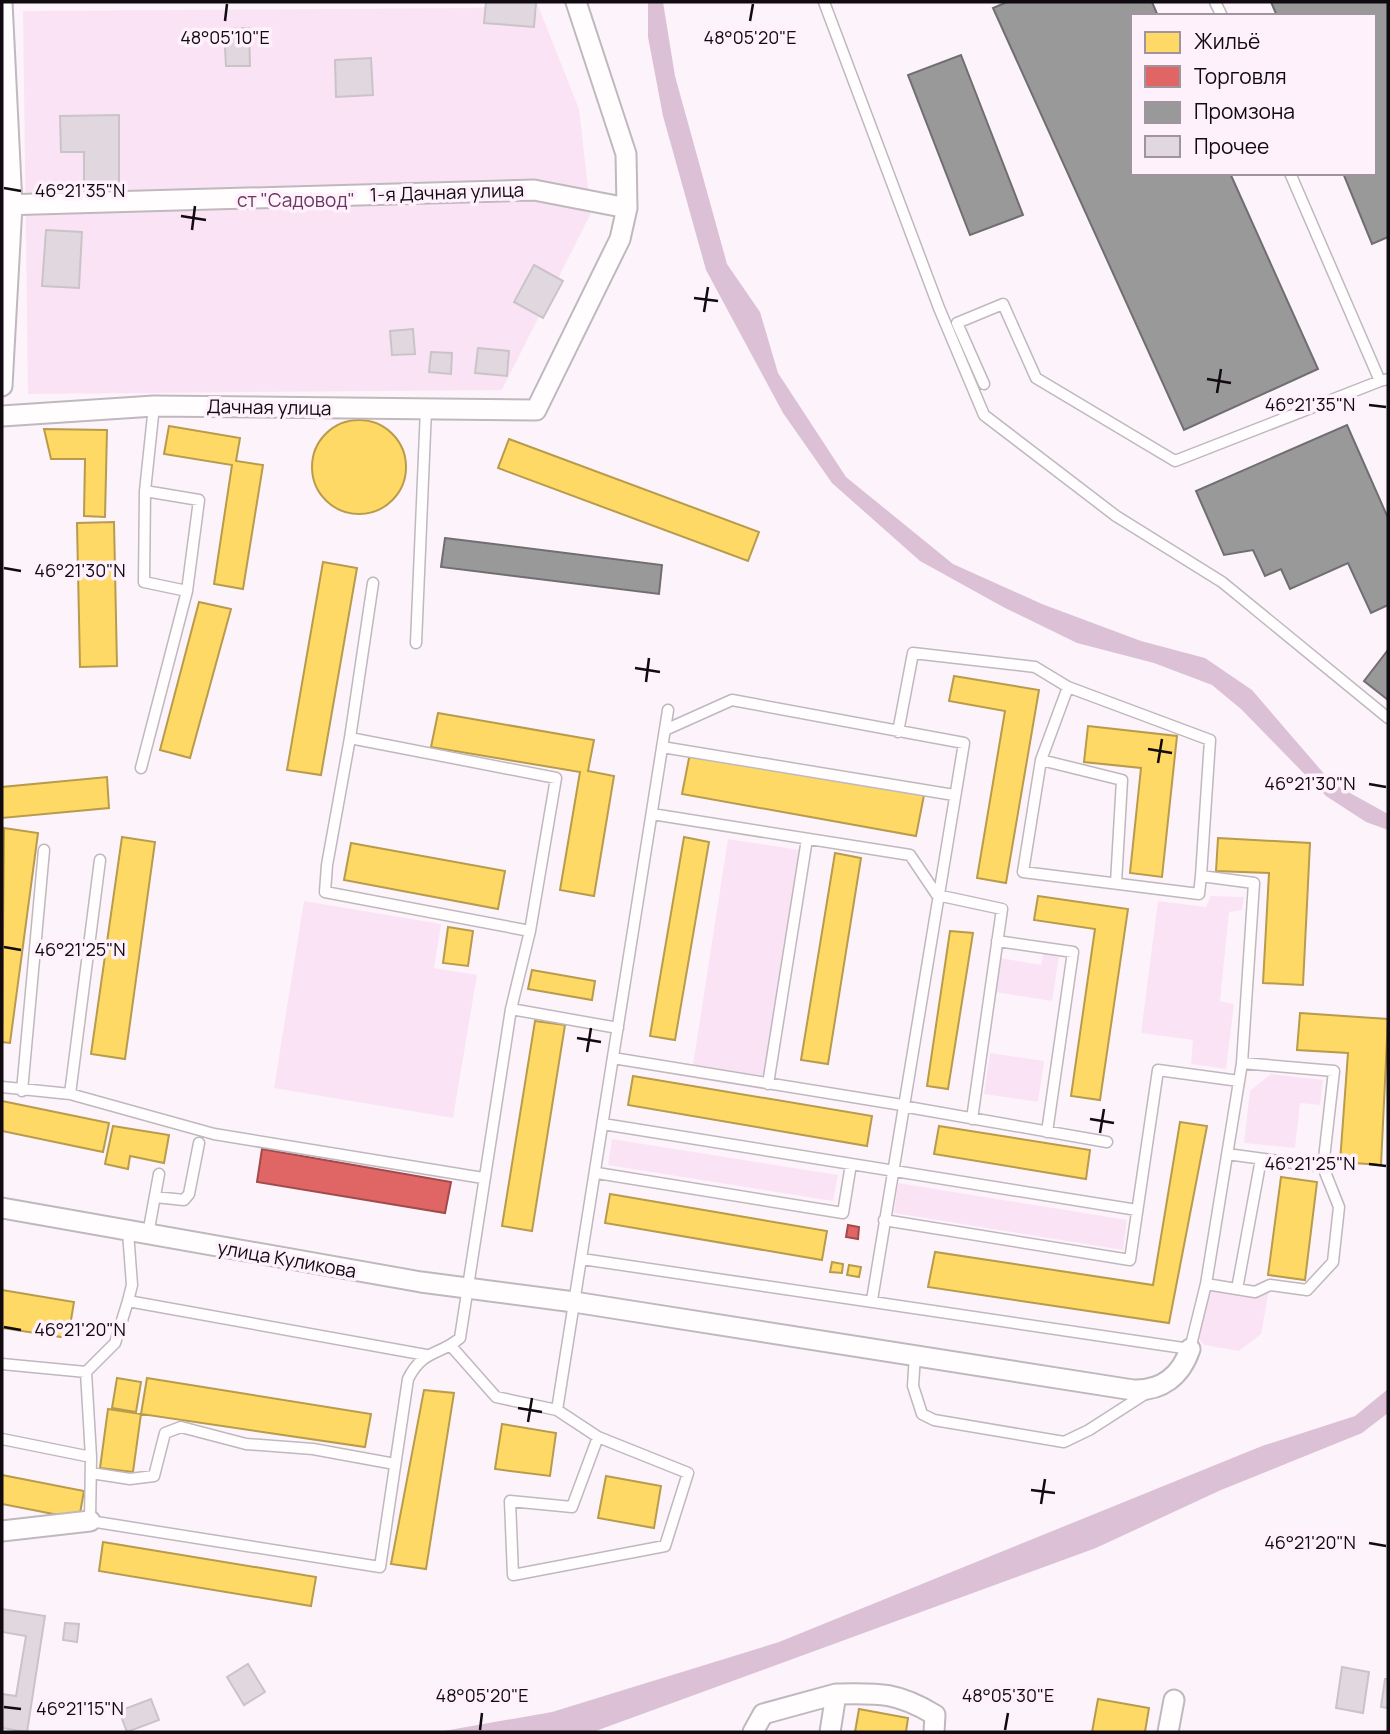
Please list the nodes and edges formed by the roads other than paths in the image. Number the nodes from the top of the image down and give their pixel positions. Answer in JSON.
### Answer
{"nodes":[{"id":1,"x":2,"y":2,"type":"edge"},
{"id":2,"x":576,"y":2,"type":"edge"},
{"id":3,"x":824,"y":2,"type":"edge"},
{"id":4,"x":1291,"y":175,"type":"edge"},
{"id":5,"x":7,"y":205,"type":"edge"},
{"id":6,"x":627,"y":208,"type":"junction"},
{"id":7,"x":1384,"y":380,"type":"edge"},
{"id":8,"x":3,"y":382,"type":"edge"},
{"id":9,"x":984,"y":384,"type":"dead end"},
{"id":10,"x":153,"y":405,"type":"junction"},
{"id":11,"x":426,"y":409,"type":"junction"},
{"id":12,"x":2,"y":416,"type":"edge"},
{"id":13,"x":145,"y":491,"type":"junction"},
{"id":14,"x":373,"y":583,"type":"dead end"},
{"id":15,"x":187,"y":591,"type":"junction"},
{"id":16,"x":416,"y":643,"type":"dead end"},
{"id":17,"x":1068,"y":687,"type":"junction"},
{"id":18,"x":668,"y":710,"type":"dead end"},
{"id":19,"x":1388,"y":718,"type":"edge"},
{"id":20,"x":665,"y":730,"type":"junction"},
{"id":21,"x":898,"y":732,"type":"junction"},
{"id":22,"x":350,"y":738,"type":"junction"},
{"id":23,"x":662,"y":747,"type":"junction"},
{"id":24,"x":1041,"y":760,"type":"junction"},
{"id":25,"x":141,"y":768,"type":"dead end"},
{"id":26,"x":954,"y":795,"type":"junction"},
{"id":27,"x":652,"y":814,"type":"junction"},
{"id":28,"x":807,"y":839,"type":"junction"},
{"id":29,"x":44,"y":850,"type":"dead end"},
{"id":30,"x":100,"y":860,"type":"dead end"},
{"id":31,"x":1200,"y":876,"type":"junction"},
{"id":32,"x":1115,"y":883,"type":"junction"},
{"id":33,"x":936,"y":895,"type":"junction"},
{"id":34,"x":530,"y":931,"type":"junction"},
{"id":35,"x":997,"y":942,"type":"junction"},
{"id":36,"x":511,"y":1009,"type":"junction"},
{"id":37,"x":618,"y":1028,"type":"junction"},
{"id":38,"x":613,"y":1058,"type":"junction"},
{"id":39,"x":1242,"y":1063,"type":"junction"},
{"id":40,"x":1239,"y":1082,"type":"junction"},
{"id":41,"x":768,"y":1084,"type":"junction"},
{"id":42,"x":2,"y":1087,"type":"edge"},
{"id":43,"x":22,"y":1091,"type":"junction"},
{"id":44,"x":70,"y":1094,"type":"junction"},
{"id":45,"x":902,"y":1106,"type":"junction"},
{"id":46,"x":972,"y":1119,"type":"junction"},
{"id":47,"x":603,"y":1124,"type":"junction"},
{"id":48,"x":1047,"y":1132,"type":"junction"},
{"id":49,"x":1107,"y":1142,"type":"dead end"},
{"id":50,"x":199,"y":1143,"type":"dead end"},
{"id":51,"x":1227,"y":1154,"type":"junction"},
{"id":52,"x":1261,"y":1159,"type":"junction"},
{"id":53,"x":851,"y":1164,"type":"junction"},
{"id":54,"x":1323,"y":1167,"type":"junction"},
{"id":55,"x":892,"y":1171,"type":"junction"},
{"id":56,"x":597,"y":1173,"type":"junction"},
{"id":57,"x":159,"y":1174,"type":"dead end"},
{"id":58,"x":483,"y":1178,"type":"junction"},
{"id":59,"x":155,"y":1197,"type":"junction"},
{"id":60,"x":2,"y":1208,"type":"edge"},
{"id":61,"x":1137,"y":1210,"type":"junction"},
{"id":62,"x":884,"y":1220,"type":"junction"},
{"id":63,"x":138,"y":1233,"type":"junction"},
{"id":64,"x":582,"y":1259,"type":"junction"},
{"id":65,"x":1206,"y":1284,"type":"junction"},
{"id":66,"x":467,"y":1287,"type":"junction"},
{"id":67,"x":1237,"y":1289,"type":"junction"},
{"id":68,"x":872,"y":1300,"type":"junction"},
{"id":69,"x":128,"y":1301,"type":"junction"},
{"id":70,"x":574,"y":1302,"type":"junction"},
{"id":71,"x":451,"y":1346,"type":"junction"},
{"id":72,"x":1190,"y":1349,"type":"junction"},
{"id":73,"x":426,"y":1355,"type":"junction"},
{"id":74,"x":915,"y":1355,"type":"junction"},
{"id":75,"x":2,"y":1364,"type":"edge"},
{"id":76,"x":86,"y":1372,"type":"junction"},
{"id":77,"x":1155,"y":1388,"type":"junction"},
{"id":78,"x":556,"y":1410,"type":"junction"},
{"id":79,"x":598,"y":1437,"type":"junction"},
{"id":80,"x":2,"y":1439,"type":"edge"},
{"id":81,"x":91,"y":1457,"type":"junction"},
{"id":82,"x":395,"y":1464,"type":"junction"},
{"id":83,"x":91,"y":1473,"type":"junction"},
{"id":84,"x":90,"y":1521,"type":"junction"},
{"id":85,"x":2,"y":1531,"type":"edge"},
{"id":86,"x":835,"y":1695,"type":"junction"},
{"id":87,"x":1174,"y":1700,"type":"dead end"},
{"id":88,"x":753,"y":1732,"type":"edge"},
{"id":89,"x":830,"y":1732,"type":"edge"},
{"id":90,"x":934,"y":1732,"type":"edge"},
{"id":91,"x":1168,"y":1732,"type":"edge"}],
"edges":[{"from":1,"to":5,"type":"street"},
{"from":2,"to":6,"type":"street"},
{"from":3,"to":19,"type":"lane"},
{"from":4,"to":7,"type":"lane"},
{"from":5,"to":6,"type":"street","name":"1-я Дачная улица"},
{"from":5,"to":8,"type":"street"},
{"from":6,"to":11,"type":"street","name":"Дачная улица"},
{"from":7,"to":9,"type":"lane"},
{"from":10,"to":11,"type":"street","name":"Дачная улица"},
{"from":10,"to":12,"type":"street","name":"Дачная улица"},
{"from":10,"to":13,"type":"lane"},
{"from":11,"to":16,"type":"lane"},
{"from":13,"to":15,"type":"lane"},
{"from":13,"to":15,"type":"lane"},
{"from":14,"to":22,"type":"lane"},
{"from":15,"to":25,"type":"lane"},
{"from":17,"to":21,"type":"lane"},
{"from":17,"to":24,"type":"lane"},
{"from":17,"to":31,"type":"lane"},
{"from":18,"to":20,"type":"lane"},
{"from":20,"to":21,"type":"lane"},
{"from":20,"to":23,"type":"lane"},
{"from":21,"to":26,"type":"lane"},
{"from":22,"to":34,"type":"lane"},
{"from":22,"to":34,"type":"lane"},
{"from":23,"to":26,"type":"lane"},
{"from":23,"to":27,"type":"lane"},
{"from":24,"to":32,"type":"lane"},
{"from":24,"to":32,"type":"lane"},
{"from":26,"to":33,"type":"lane"},
{"from":27,"to":28,"type":"lane"},
{"from":27,"to":37,"type":"lane"},
{"from":28,"to":33,"type":"lane"},
{"from":28,"to":41,"type":"lane"},
{"from":29,"to":43,"type":"lane"},
{"from":30,"to":44,"type":"lane"},
{"from":31,"to":32,"type":"lane"},
{"from":31,"to":39,"type":"lane"},
{"from":33,"to":35,"type":"lane"},
{"from":33,"to":45,"type":"lane"},
{"from":34,"to":36,"type":"lane"},
{"from":35,"to":46,"type":"lane"},
{"from":35,"to":48,"type":"lane"},
{"from":36,"to":37,"type":"lane"},
{"from":36,"to":58,"type":"lane"},
{"from":37,"to":38,"type":"lane"},
{"from":38,"to":41,"type":"lane"},
{"from":38,"to":47,"type":"lane"},
{"from":39,"to":40,"type":"lane"},
{"from":39,"to":54,"type":"lane"},
{"from":40,"to":51,"type":"lane"},
{"from":40,"to":61,"type":"lane"},
{"from":41,"to":45,"type":"lane"},
{"from":42,"to":43,"type":"lane"},
{"from":43,"to":44,"type":"lane"},
{"from":44,"to":58,"type":"lane"},
{"from":45,"to":46,"type":"lane"},
{"from":45,"to":55,"type":"lane"},
{"from":46,"to":48,"type":"lane"},
{"from":47,"to":53,"type":"lane"},
{"from":47,"to":56,"type":"lane"},
{"from":48,"to":49,"type":"lane"},
{"from":50,"to":59,"type":"lane"},
{"from":51,"to":52,"type":"lane"},
{"from":51,"to":65,"type":"lane"},
{"from":52,"to":54,"type":"lane"},
{"from":52,"to":67,"type":"lane"},
{"from":53,"to":55,"type":"lane"},
{"from":53,"to":56,"type":"lane"},
{"from":54,"to":67,"type":"lane"},
{"from":55,"to":61,"type":"lane"},
{"from":55,"to":62,"type":"lane"},
{"from":56,"to":64,"type":"lane"},
{"from":57,"to":59,"type":"lane"},
{"from":58,"to":66,"type":"lane"},
{"from":59,"to":63,"type":"lane"},
{"from":60,"to":63,"type":"street","name":"улица Куликова"},
{"from":61,"to":62,"type":"lane"},
{"from":62,"to":68,"type":"lane"},
{"from":63,"to":66,"type":"street","name":"улица Куликова"},
{"from":63,"to":69,"type":"lane"},
{"from":64,"to":68,"type":"lane"},
{"from":64,"to":70,"type":"lane"},
{"from":65,"to":67,"type":"lane"},
{"from":65,"to":72,"type":"lane"},
{"from":66,"to":70,"type":"street","name":"улица Куликова"},
{"from":66,"to":71,"type":"lane"},
{"from":68,"to":72,"type":"lane"},
{"from":69,"to":73,"type":"lane"},
{"from":69,"to":76,"type":"lane"},
{"from":70,"to":74,"type":"street","name":"улица Куликова"},
{"from":70,"to":78,"type":"lane"},
{"from":71,"to":73,"type":"lane"},
{"from":71,"to":78,"type":"lane"},
{"from":72,"to":77,"type":"street"},
{"from":73,"to":82,"type":"lane"},
{"from":74,"to":77,"type":"street","name":"улица Куликова"},
{"from":74,"to":77,"type":"lane"},
{"from":75,"to":76,"type":"lane"},
{"from":76,"to":81,"type":"lane"},
{"from":78,"to":79,"type":"lane"},
{"from":79,"to":79,"type":"lane"},
{"from":80,"to":81,"type":"lane"},
{"from":81,"to":83,"type":"lane"},
{"from":82,"to":83,"type":"lane"},
{"from":82,"to":84,"type":"lane"},
{"from":83,"to":84,"type":"lane"},
{"from":84,"to":85,"type":"street"},
{"from":86,"to":88,"type":"street"},
{"from":86,"to":89,"type":"street"},
{"from":86,"to":90,"type":"street"},
{"from":87,"to":91,"type":"street"}]}
